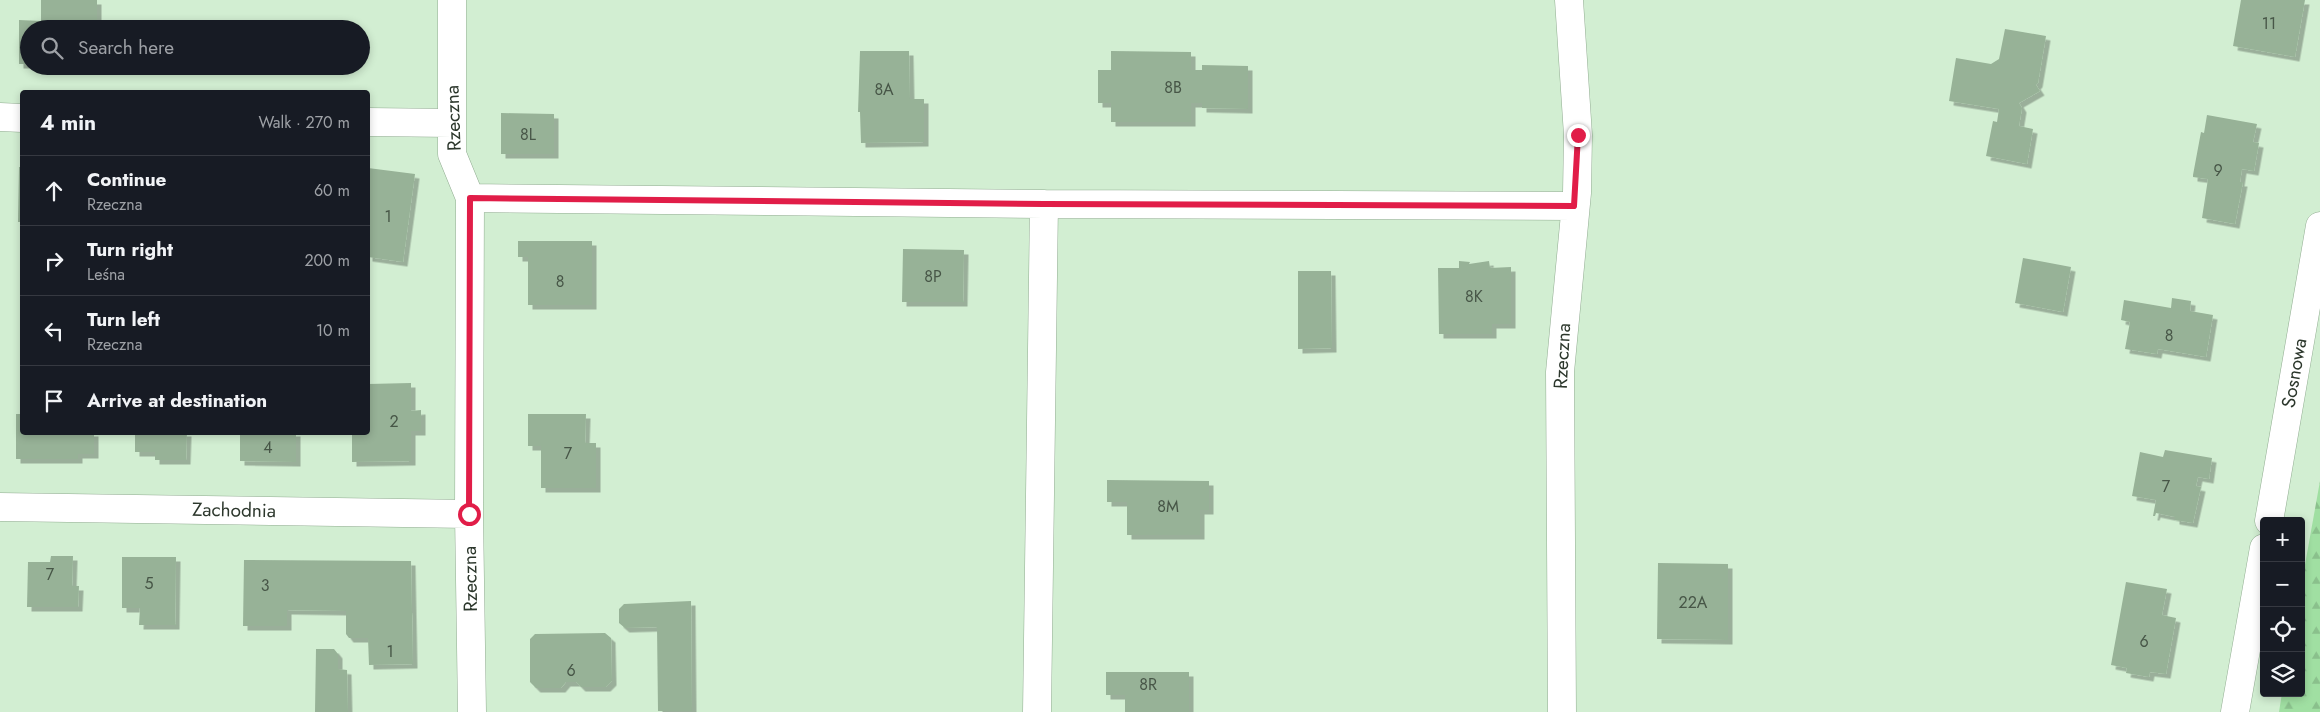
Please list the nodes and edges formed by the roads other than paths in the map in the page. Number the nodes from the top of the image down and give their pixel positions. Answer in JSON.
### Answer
{"nodes":[{"id":1,"x":452,"y":0,"type":"edge"},
{"id":2,"x":1569,"y":0,"type":"edge"},
{"id":3,"x":0,"y":117,"type":"edge"},
{"id":4,"x":20,"y":118,"type":"edge"},
{"id":5,"x":370,"y":122,"type":"edge"},
{"id":6,"x":452,"y":123,"type":"junction"},
{"id":7,"x":470,"y":198,"type":"junction"},
{"id":8,"x":1044,"y":204,"type":"junction"},
{"id":9,"x":1574,"y":206,"type":"junction"},
{"id":10,"x":2320,"y":226,"type":"edge"},
{"id":11,"x":0,"y":507,"type":"edge"},
{"id":12,"x":469,"y":514,"type":"junction"},
{"id":13,"x":2270,"y":517,"type":"edge"},
{"id":14,"x":2262,"y":562,"type":"edge"},
{"id":15,"x":472,"y":712,"type":"edge"},
{"id":16,"x":1037,"y":712,"type":"edge"},
{"id":17,"x":1562,"y":712,"type":"edge"},
{"id":18,"x":2235,"y":712,"type":"edge"}],
"edges":[{"from":1,"to":6,"type":"street","name":"Rzeczna"},
{"from":2,"to":9,"type":"street","name":"Rzeczna"},
{"from":3,"to":4,"type":"street"},
{"from":5,"to":6,"type":"street"},
{"from":6,"to":7,"type":"street","name":"Rzeczna"},
{"from":7,"to":8,"type":"street"},
{"from":7,"to":12,"type":"street","name":"Rzeczna"},
{"from":8,"to":9,"type":"street"},
{"from":8,"to":16,"type":"street"},
{"from":9,"to":17,"type":"street","name":"Rzeczna"},
{"from":10,"to":13,"type":"street","name":"Sosnowa"},
{"from":11,"to":12,"type":"street","name":"Zachodnia"},
{"from":12,"to":15,"type":"street","name":"Rzeczna"},
{"from":14,"to":18,"type":"street"}]}
